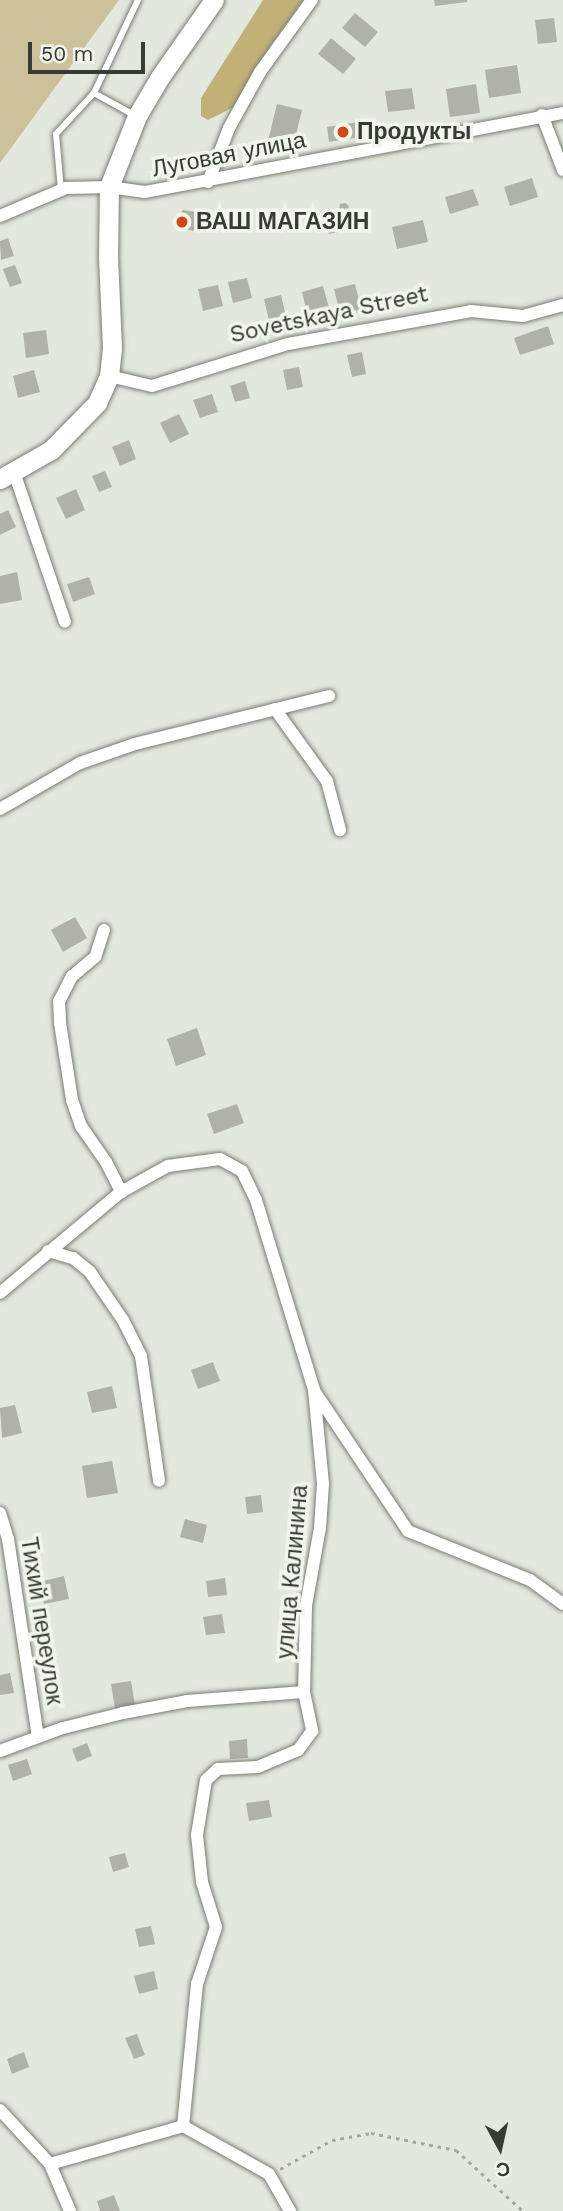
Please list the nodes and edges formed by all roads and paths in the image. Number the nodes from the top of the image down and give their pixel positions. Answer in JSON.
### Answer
{"nodes":[{"id":1,"x":138,"y":0,"type":"edge"},
{"id":2,"x":214,"y":0,"type":"edge"},
{"id":3,"x":312,"y":0,"type":"edge"},
{"id":4,"x":94,"y":93,"type":"junction"},
{"id":5,"x":563,"y":113,"type":"edge"},
{"id":6,"x":542,"y":115,"type":"junction"},
{"id":7,"x":137,"y":116,"type":"junction"},
{"id":8,"x":563,"y":170,"type":"edge"},
{"id":9,"x":208,"y":182,"type":"junction"},
{"id":10,"x":109,"y":187,"type":"junction"},
{"id":11,"x":61,"y":190,"type":"junction"},
{"id":12,"x":0,"y":216,"type":"edge"},
{"id":13,"x":563,"y":305,"type":"edge"},
{"id":14,"x":109,"y":376,"type":"junction"},
{"id":15,"x":7,"y":476,"type":"edge"},
{"id":16,"x":65,"y":622,"type":"dead end"},
{"id":17,"x":329,"y":696,"type":"dead end"},
{"id":18,"x":275,"y":709,"type":"junction"},
{"id":19,"x":0,"y":809,"type":"edge"},
{"id":20,"x":340,"y":830,"type":"dead end"},
{"id":21,"x":104,"y":930,"type":"dead end"},
{"id":22,"x":155,"y":1161,"type":"dead end"},
{"id":23,"x":168,"y":1166,"type":"junction"},
{"id":24,"x":121,"y":1192,"type":"junction"},
{"id":25,"x":48,"y":1251,"type":"junction"},
{"id":26,"x":0,"y":1293,"type":"edge"},
{"id":27,"x":314,"y":1390,"type":"junction"},
{"id":28,"x":159,"y":1481,"type":"dead end"},
{"id":29,"x":0,"y":1513,"type":"edge"},
{"id":30,"x":563,"y":1605,"type":"edge"},
{"id":31,"x":304,"y":1692,"type":"junction"},
{"id":32,"x":38,"y":1737,"type":"junction"},
{"id":33,"x":0,"y":1751,"type":"edge"},
{"id":34,"x":0,"y":2110,"type":"edge"},
{"id":35,"x":183,"y":2126,"type":"junction"},
{"id":36,"x":50,"y":2164,"type":"junction"},
{"id":37,"x":269,"y":2174,"type":"junction"},
{"id":38,"x":70,"y":2211,"type":"edge"},
{"id":39,"x":290,"y":2211,"type":"edge"},
{"id":40,"x":523,"y":2211,"type":"edge"}],
"edges":[{"from":1,"to":4,"type":"lane"},
{"from":2,"to":7,"type":"main road"},
{"from":3,"to":9,"type":"street"},
{"from":4,"to":7,"type":"lane"},
{"from":4,"to":11,"type":"lane"},
{"from":5,"to":6,"type":"street","name":"Луговая улица"},
{"from":6,"to":8,"type":"street"},
{"from":6,"to":9,"type":"street","name":"Луговая улица"},
{"from":7,"to":10,"type":"main road"},
{"from":9,"to":10,"type":"street","name":"Луговая улица"},
{"from":10,"to":11,"type":"street","name":"Луговая улица"},
{"from":10,"to":14,"type":"main road"},
{"from":11,"to":12,"type":"street","name":"Луговая улица"},
{"from":13,"to":14,"type":"street","name":"Sovetskaya Street"},
{"from":14,"to":15,"type":"main road"},
{"from":15,"to":16,"type":"street"},
{"from":17,"to":18,"type":"street"},
{"from":18,"to":19,"type":"street"},
{"from":18,"to":20,"type":"street"},
{"from":21,"to":24,"type":"street"},
{"from":22,"to":23,"type":"lane"},
{"from":23,"to":24,"type":"street"},
{"from":23,"to":27,"type":"street","name":"улица Калинина"},
{"from":24,"to":25,"type":"street"},
{"from":25,"to":26,"type":"street"},
{"from":25,"to":28,"type":"street"},
{"from":27,"to":30,"type":"street"},
{"from":27,"to":31,"type":"street","name":"улица Калинина"},
{"from":29,"to":32,"type":"street","name":"Тихий переулок"},
{"from":31,"to":32,"type":"street"},
{"from":31,"to":35,"type":"street","name":"улица Калинина"},
{"from":32,"to":33,"type":"street"},
{"from":34,"to":36,"type":"street"},
{"from":35,"to":36,"type":"street"},
{"from":35,"to":37,"type":"street"},
{"from":36,"to":38,"type":"street"},
{"from":37,"to":39,"type":"street"},
{"from":37,"to":40,"type":"path"}]}
